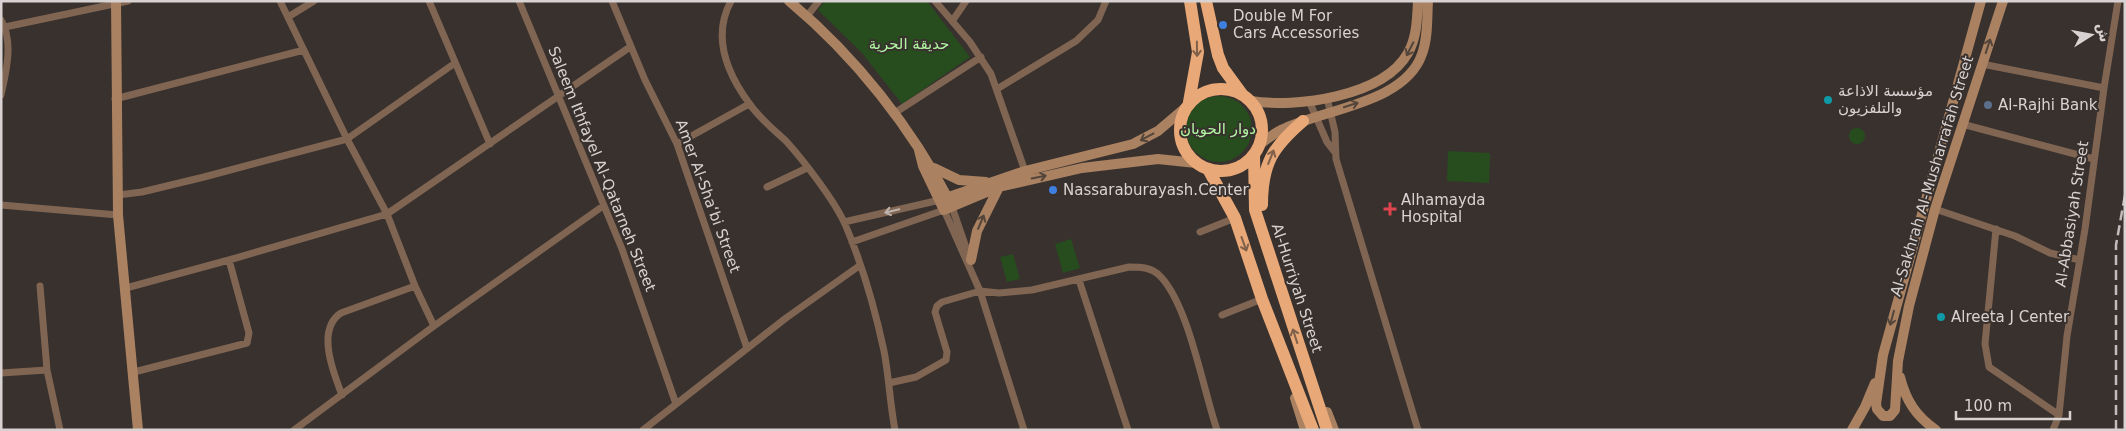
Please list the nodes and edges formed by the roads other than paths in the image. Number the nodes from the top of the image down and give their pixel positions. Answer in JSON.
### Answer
{"nodes":[{"id":1,"x":128,"y":1,"type":"edge"},
{"id":2,"x":280,"y":1,"type":"edge"},
{"id":3,"x":314,"y":1,"type":"edge"},
{"id":4,"x":429,"y":1,"type":"edge"},
{"id":5,"x":519,"y":1,"type":"edge"},
{"id":6,"x":612,"y":1,"type":"edge"},
{"id":7,"x":731,"y":1,"type":"edge"},
{"id":8,"x":789,"y":1,"type":"edge"},
{"id":9,"x":819,"y":1,"type":"edge"},
{"id":10,"x":936,"y":1,"type":"edge"},
{"id":11,"x":966,"y":1,"type":"edge"},
{"id":12,"x":1106,"y":1,"type":"edge"},
{"id":13,"x":1190,"y":1,"type":"edge"},
{"id":14,"x":1206,"y":1,"type":"edge"},
{"id":15,"x":1418,"y":1,"type":"edge"},
{"id":16,"x":1428,"y":1,"type":"edge"},
{"id":17,"x":1980,"y":1,"type":"edge"},
{"id":18,"x":2003,"y":1,"type":"edge"},
{"id":19,"x":2118,"y":1,"type":"edge"},
{"id":20,"x":116,"y":3,"type":"edge"},
{"id":21,"x":807,"y":16,"type":"junction"},
{"id":22,"x":288,"y":17,"type":"junction"},
{"id":23,"x":1,"y":20,"type":"edge"},
{"id":24,"x":953,"y":20,"type":"junction"},
{"id":25,"x":5,"y":27,"type":"junction"},
{"id":26,"x":630,"y":47,"type":"junction"},
{"id":27,"x":304,"y":50,"type":"junction"},
{"id":28,"x":981,"y":58,"type":"junction"},
{"id":29,"x":455,"y":64,"type":"junction"},
{"id":30,"x":1982,"y":64,"type":"junction"},
{"id":31,"x":2104,"y":88,"type":"junction"},
{"id":32,"x":997,"y":89,"type":"junction"},
{"id":33,"x":1,"y":95,"type":"edge"},
{"id":34,"x":557,"y":97,"type":"junction"},
{"id":35,"x":115,"y":98,"type":"junction"},
{"id":36,"x":1246,"y":98,"type":"junction"},
{"id":37,"x":1327,"y":98,"type":"junction"},
{"id":38,"x":1309,"y":101,"type":"junction"},
{"id":39,"x":749,"y":104,"type":"junction"},
{"id":40,"x":1187,"y":105,"type":"junction"},
{"id":41,"x":1330,"y":112,"type":"junction"},
{"id":42,"x":893,"y":114,"type":"junction"},
{"id":43,"x":1316,"y":116,"type":"junction"},
{"id":44,"x":1303,"y":121,"type":"junction"},
{"id":45,"x":1962,"y":124,"type":"junction"},
{"id":46,"x":347,"y":139,"type":"junction"},
{"id":47,"x":490,"y":144,"type":"junction"},
{"id":48,"x":677,"y":144,"type":"junction"},
{"id":49,"x":919,"y":150,"type":"junction"},
{"id":50,"x":1257,"y":150,"type":"junction"},
{"id":51,"x":1334,"y":151,"type":"junction"},
{"id":52,"x":2094,"y":159,"type":"junction"},
{"id":53,"x":1202,"y":166,"type":"junction"},
{"id":54,"x":932,"y":167,"type":"junction"},
{"id":55,"x":806,"y":168,"type":"junction"},
{"id":56,"x":1025,"y":171,"type":"junction"},
{"id":57,"x":994,"y":184,"type":"junction"},
{"id":58,"x":767,"y":187,"type":"dead end"},
{"id":59,"x":118,"y":195,"type":"junction"},
{"id":60,"x":946,"y":204,"type":"junction"},
{"id":61,"x":1,"y":205,"type":"edge"},
{"id":62,"x":603,"y":206,"type":"junction"},
{"id":63,"x":1935,"y":209,"type":"junction"},
{"id":64,"x":118,"y":214,"type":"junction"},
{"id":65,"x":387,"y":214,"type":"junction"},
{"id":66,"x":1235,"y":218,"type":"junction"},
{"id":67,"x":844,"y":222,"type":"junction"},
{"id":68,"x":1996,"y":229,"type":"junction"},
{"id":69,"x":1200,"y":232,"type":"dead end"},
{"id":70,"x":1264,"y":240,"type":"junction"},
{"id":71,"x":852,"y":242,"type":"junction"},
{"id":72,"x":228,"y":260,"type":"junction"},
{"id":73,"x":971,"y":260,"type":"junction"},
{"id":74,"x":2080,"y":260,"type":"junction"},
{"id":75,"x":859,"y":266,"type":"junction"},
{"id":76,"x":972,"y":272,"type":"junction"},
{"id":77,"x":1079,"y":280,"type":"junction"},
{"id":78,"x":40,"y":286,"type":"dead end"},
{"id":79,"x":415,"y":286,"type":"junction"},
{"id":80,"x":126,"y":288,"type":"junction"},
{"id":81,"x":980,"y":292,"type":"junction"},
{"id":82,"x":1262,"y":299,"type":"junction"},
{"id":83,"x":1222,"y":315,"type":"dead end"},
{"id":84,"x":434,"y":326,"type":"junction"},
{"id":85,"x":747,"y":348,"type":"junction"},
{"id":86,"x":1898,"y":361,"type":"junction"},
{"id":87,"x":1306,"y":369,"type":"junction"},
{"id":88,"x":47,"y":370,"type":"junction"},
{"id":89,"x":1879,"y":370,"type":"junction"},
{"id":90,"x":134,"y":372,"type":"junction"},
{"id":91,"x":1290,"y":373,"type":"junction"},
{"id":92,"x":1,"y":374,"type":"edge"},
{"id":93,"x":889,"y":383,"type":"junction"},
{"id":94,"x":342,"y":396,"type":"junction"},
{"id":95,"x":1309,"y":400,"type":"junction"},
{"id":96,"x":676,"y":404,"type":"junction"},
{"id":97,"x":2059,"y":415,"type":"junction"},
{"id":98,"x":60,"y":430,"type":"edge"},
{"id":99,"x":138,"y":430,"type":"edge"},
{"id":100,"x":294,"y":430,"type":"edge"},
{"id":101,"x":643,"y":430,"type":"edge"},
{"id":102,"x":895,"y":430,"type":"edge"},
{"id":103,"x":1024,"y":430,"type":"edge"},
{"id":104,"x":1128,"y":430,"type":"edge"},
{"id":105,"x":1217,"y":430,"type":"edge"},
{"id":106,"x":1305,"y":430,"type":"edge"},
{"id":107,"x":1313,"y":430,"type":"edge"},
{"id":108,"x":1327,"y":430,"type":"edge"},
{"id":109,"x":1334,"y":430,"type":"edge"},
{"id":110,"x":1418,"y":430,"type":"edge"},
{"id":111,"x":1852,"y":430,"type":"edge"},
{"id":112,"x":1936,"y":430,"type":"edge"},
{"id":113,"x":2053,"y":430,"type":"edge"}],
"edges":[{"from":1,"to":20,"type":"street"},
{"from":2,"to":22,"type":"street"},
{"from":3,"to":22,"type":"street"},
{"from":4,"to":29,"type":"street"},
{"from":5,"to":34,"type":"street","name":"Saleem Ithfayel Al-Qatarneh Street"},
{"from":6,"to":26,"type":"street","name":"Amer Al-Sha‘bi Street"},
{"from":7,"to":39,"type":"street"},
{"from":8,"to":21,"type":"street"},
{"from":9,"to":21,"type":"street"},
{"from":10,"to":24,"type":"street"},
{"from":11,"to":24,"type":"street"},
{"from":12,"to":32,"type":"street"},
{"from":13,"to":40,"type":"highway","one_way":true},
{"from":14,"to":36,"type":"highway"},
{"from":15,"to":37,"type":"street","one_way":true},
{"from":41,"to":16,"type":"street","one_way":true},
{"from":17,"to":89,"type":"street","name":"Al-Sakhrah Al-Musharrafah Street","one_way":true},
{"from":30,"to":18,"type":"street","name":"Al-Sakhrah Al-Musharrafah Street","one_way":true},
{"from":19,"to":31,"type":"street","name":"Al-Abbasiyah Street"},
{"from":20,"to":25,"type":"street"},
{"from":20,"to":35,"type":"street"},
{"from":21,"to":42,"type":"street"},
{"from":22,"to":27,"type":"street"},
{"from":23,"to":25,"type":"street"},
{"from":24,"to":28,"type":"street"},
{"from":25,"to":33,"type":"street"},
{"from":26,"to":34,"type":"street"},
{"from":26,"to":48,"type":"street","name":"Amer Al-Sha‘bi Street"},
{"from":27,"to":35,"type":"street"},
{"from":27,"to":46,"type":"street"},
{"from":28,"to":32,"type":"street"},
{"from":28,"to":42,"type":"street"},
{"from":29,"to":46,"type":"street"},
{"from":29,"to":47,"type":"street"},
{"from":30,"to":31,"type":"street"},
{"from":30,"to":45,"type":"street","name":"Al-Sakhrah Al-Musharrafah Street"},
{"from":31,"to":52,"type":"street","name":"Al-Abbasiyah Street"},
{"from":32,"to":56,"type":"street"},
{"from":34,"to":47,"type":"street"},
{"from":34,"to":62,"type":"street","name":"Saleem Ithfayel Al-Qatarneh Street"},
{"from":35,"to":59,"type":"street"},
{"from":36,"to":38,"type":"street"},
{"from":36,"to":40,"type":"highway"},
{"from":36,"to":50,"type":"highway"},
{"from":37,"to":38,"type":"street"},
{"from":37,"to":41,"type":"street"},
{"from":38,"to":43,"type":"street"},
{"from":39,"to":48,"type":"street"},
{"from":39,"to":55,"type":"street"},
{"from":40,"to":53,"type":"highway"},
{"from":40,"to":56,"type":"street","one_way":true},
{"from":41,"to":43,"type":"street"},
{"from":41,"to":51,"type":"street"},
{"from":42,"to":49,"type":"street"},
{"from":43,"to":44,"type":"street"},
{"from":43,"to":51,"type":"street"},
{"from":44,"to":50,"type":"street"},
{"from":70,"to":44,"type":"highway","one_way":true},
{"from":45,"to":52,"type":"street"},
{"from":45,"to":63,"type":"street","name":"Al-Sakhrah Al-Musharrafah Street"},
{"from":46,"to":59,"type":"street"},
{"from":46,"to":65,"type":"street"},
{"from":47,"to":65,"type":"street"},
{"from":48,"to":85,"type":"street","name":"Amer Al-Sha‘bi Street"},
{"from":49,"to":54,"type":"street"},
{"from":49,"to":60,"type":"street"},
{"from":50,"to":53,"type":"highway"},
{"from":50,"to":70,"type":"highway","name":"Al-Hurriyah Street"},
{"from":51,"to":110,"type":"street"},
{"from":52,"to":74,"type":"street","name":"Al-Abbasiyah Street"},
{"from":57,"to":53,"type":"street","one_way":true},
{"from":53,"to":66,"type":"highway","name":"Al-Hurriyah Street"},
{"from":54,"to":57,"type":"street"},
{"from":54,"to":60,"type":"street"},
{"from":55,"to":58,"type":"street"},
{"from":55,"to":67,"type":"street"},
{"from":56,"to":57,"type":"street"},
{"from":57,"to":60,"type":"street"},
{"from":73,"to":57,"type":"street","one_way":true},
{"from":59,"to":64,"type":"street"},
{"from":60,"to":67,"type":"street","one_way":true},
{"from":60,"to":71,"type":"street"},
{"from":60,"to":73,"type":"street"},
{"from":60,"to":76,"type":"street"},
{"from":61,"to":64,"type":"street"},
{"from":62,"to":84,"type":"street"},
{"from":62,"to":96,"type":"street","name":"Saleem Ithfayel Al-Qatarneh Street"},
{"from":63,"to":68,"type":"street"},
{"from":63,"to":86,"type":"street","name":"Al-Sakhrah Al-Musharrafah Street"},
{"from":64,"to":80,"type":"street"},
{"from":65,"to":72,"type":"street"},
{"from":65,"to":79,"type":"street"},
{"from":66,"to":69,"type":"street"},
{"from":66,"to":82,"type":"highway","name":"Al-Hurriyah Street","one_way":true},
{"from":67,"to":71,"type":"street"},
{"from":68,"to":74,"type":"street"},
{"from":68,"to":97,"type":"street"},
{"from":87,"to":70,"type":"highway","name":"Al-Hurriyah Street","one_way":true},
{"from":71,"to":75,"type":"street"},
{"from":72,"to":80,"type":"street"},
{"from":72,"to":90,"type":"street"},
{"from":73,"to":76,"type":"street"},
{"from":74,"to":97,"type":"street","name":"Al-Abbasiyah Street"},
{"from":75,"to":85,"type":"street"},
{"from":75,"to":93,"type":"street"},
{"from":76,"to":81,"type":"street"},
{"from":77,"to":81,"type":"street"},
{"from":77,"to":104,"type":"street"},
{"from":77,"to":105,"type":"street"},
{"from":78,"to":88,"type":"street"},
{"from":79,"to":84,"type":"street"},
{"from":79,"to":94,"type":"street"},
{"from":80,"to":90,"type":"street"},
{"from":81,"to":93,"type":"street"},
{"from":81,"to":103,"type":"street"},
{"from":82,"to":83,"type":"street"},
{"from":82,"to":91,"type":"highway","name":"Al-Hurriyah Street"},
{"from":84,"to":94,"type":"street"},
{"from":85,"to":96,"type":"street"},
{"from":86,"to":89,"type":"street"},
{"from":86,"to":112,"type":"street"},
{"from":87,"to":95,"type":"highway","name":"Al-Hurriyah Street"},
{"from":87,"to":109,"type":"street"},
{"from":88,"to":92,"type":"street"},
{"from":88,"to":98,"type":"street"},
{"from":89,"to":111,"type":"street"},
{"from":90,"to":99,"type":"street"},
{"from":91,"to":95,"type":"highway","name":"Al-Hurriyah Street"},
{"from":91,"to":106,"type":"street"},
{"from":93,"to":102,"type":"street"},
{"from":94,"to":100,"type":"street"},
{"from":95,"to":107,"type":"highway","name":"Al-Hurriyah Street"},
{"from":95,"to":108,"type":"highway","name":"Al-Hurriyah Street"},
{"from":96,"to":101,"type":"street"},
{"from":97,"to":113,"type":"street","name":"Al-Abbasiyah Street"}]}
